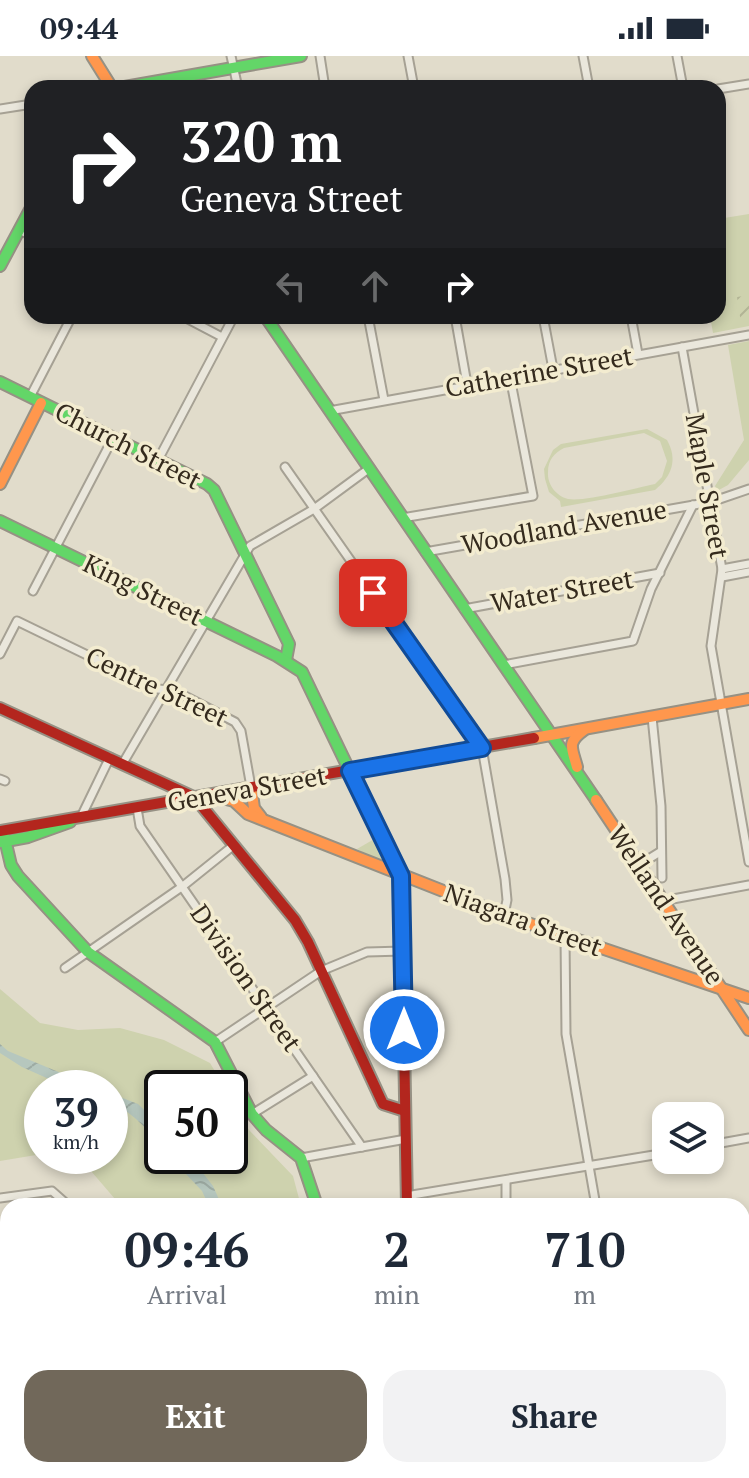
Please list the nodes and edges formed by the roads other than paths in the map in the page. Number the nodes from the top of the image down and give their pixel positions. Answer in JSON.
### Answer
{"nodes":[{"id":1,"x":92,"y":56,"type":"edge"},
{"id":2,"x":231,"y":56,"type":"edge"},
{"id":3,"x":301,"y":56,"type":"edge"},
{"id":4,"x":320,"y":56,"type":"edge"},
{"id":5,"x":408,"y":56,"type":"edge"},
{"id":6,"x":583,"y":56,"type":"edge"},
{"id":7,"x":677,"y":56,"type":"edge"},
{"id":8,"x":234,"y":68,"type":"junction"},
{"id":9,"x":107,"y":80,"type":"edge"},
{"id":10,"x":165,"y":80,"type":"edge"},
{"id":11,"x":236,"y":80,"type":"edge"},
{"id":12,"x":324,"y":80,"type":"edge"},
{"id":13,"x":412,"y":80,"type":"edge"},
{"id":14,"x":588,"y":80,"type":"edge"},
{"id":15,"x":682,"y":80,"type":"edge"},
{"id":16,"x":749,"y":84,"type":"edge"},
{"id":17,"x":726,"y":88,"type":"edge"},
{"id":18,"x":24,"y":105,"type":"edge"},
{"id":19,"x":0,"y":109,"type":"edge"},
{"id":20,"x":24,"y":221,"type":"edge"},
{"id":21,"x":19,"y":230,"type":"junction"},
{"id":22,"x":24,"y":232,"type":"edge"},
{"id":23,"x":1,"y":262,"type":"edge"},
{"id":24,"x":69,"y":324,"type":"edge"},
{"id":25,"x":197,"y":324,"type":"edge"},
{"id":26,"x":229,"y":324,"type":"edge"},
{"id":27,"x":270,"y":324,"type":"edge"},
{"id":28,"x":370,"y":324,"type":"edge"},
{"id":29,"x":456,"y":324,"type":"edge"},
{"id":30,"x":545,"y":324,"type":"edge"},
{"id":31,"x":632,"y":324,"type":"edge"},
{"id":32,"x":749,"y":335,"type":"edge"},
{"id":33,"x":222,"y":337,"type":"junction"},
{"id":34,"x":682,"y":347,"type":"junction"},
{"id":35,"x":638,"y":354,"type":"junction"},
{"id":36,"x":553,"y":369,"type":"junction"},
{"id":37,"x":510,"y":377,"type":"junction"},
{"id":38,"x":0,"y":382,"type":"edge"},
{"id":39,"x":467,"y":384,"type":"junction"},
{"id":40,"x":36,"y":400,"type":"junction"},
{"id":41,"x":384,"y":400,"type":"junction"},
{"id":42,"x":329,"y":411,"type":"junction"},
{"id":43,"x":113,"y":438,"type":"junction"},
{"id":44,"x":158,"y":460,"type":"junction"},
{"id":45,"x":285,"y":467,"type":"dead end"},
{"id":46,"x":367,"y":470,"type":"junction"},
{"id":47,"x":0,"y":484,"type":"edge"},
{"id":48,"x":749,"y":489,"type":"edge"},
{"id":49,"x":711,"y":502,"type":"junction"},
{"id":50,"x":693,"y":505,"type":"junction"},
{"id":51,"x":314,"y":509,"type":"junction"},
{"id":52,"x":402,"y":518,"type":"junction"},
{"id":53,"x":0,"y":521,"type":"edge"},
{"id":54,"x":55,"y":548,"type":"junction"},
{"id":55,"x":425,"y":552,"type":"junction"},
{"id":56,"x":247,"y":554,"type":"junction"},
{"id":57,"x":749,"y":564,"type":"edge"},
{"id":58,"x":749,"y":572,"type":"edge"},
{"id":59,"x":660,"y":573,"type":"junction"},
{"id":60,"x":722,"y":573,"type":"junction"},
{"id":61,"x":33,"y":591,"type":"dead end"},
{"id":62,"x":464,"y":609,"type":"junction"},
{"id":63,"x":206,"y":621,"type":"junction"},
{"id":64,"x":0,"y":654,"type":"edge"},
{"id":65,"x":286,"y":660,"type":"junction"},
{"id":66,"x":503,"y":665,"type":"junction"},
{"id":67,"x":165,"y":689,"type":"junction"},
{"id":68,"x":749,"y":699,"type":"edge"},
{"id":69,"x":721,"y":704,"type":"junction"},
{"id":70,"x":0,"y":708,"type":"edge"},
{"id":71,"x":652,"y":717,"type":"junction"},
{"id":72,"x":587,"y":728,"type":"junction"},
{"id":73,"x":550,"y":735,"type":"junction"},
{"id":74,"x":482,"y":748,"type":"junction"},
{"id":75,"x":110,"y":757,"type":"junction"},
{"id":76,"x":123,"y":763,"type":"junction"},
{"id":77,"x":350,"y":771,"type":"junction"},
{"id":78,"x":583,"y":780,"type":"junction"},
{"id":79,"x":251,"y":787,"type":"junction"},
{"id":80,"x":214,"y":796,"type":"junction"},
{"id":81,"x":196,"y":799,"type":"junction"},
{"id":82,"x":137,"y":808,"type":"junction"},
{"id":83,"x":78,"y":818,"type":"junction"},
{"id":84,"x":263,"y":818,"type":"junction"},
{"id":85,"x":2,"y":837,"type":"edge"},
{"id":86,"x":234,"y":845,"type":"junction"},
{"id":87,"x":660,"y":852,"type":"junction"},
{"id":88,"x":749,"y":862,"type":"edge"},
{"id":89,"x":639,"y":865,"type":"junction"},
{"id":90,"x":401,"y":876,"type":"junction"},
{"id":91,"x":662,"y":878,"type":"dead end"},
{"id":92,"x":749,"y":885,"type":"edge"},
{"id":93,"x":183,"y":886,"type":"junction"},
{"id":94,"x":662,"y":901,"type":"junction"},
{"id":95,"x":504,"y":915,"type":"junction"},
{"id":96,"x":565,"y":936,"type":"junction"},
{"id":97,"x":403,"y":951,"type":"junction"},
{"id":98,"x":88,"y":952,"type":"junction"},
{"id":99,"x":65,"y":968,"type":"dead end"},
{"id":100,"x":321,"y":971,"type":"junction"},
{"id":101,"x":722,"y":988,"type":"junction"},
{"id":102,"x":749,"y":998,"type":"edge"},
{"id":103,"x":267,"y":1008,"type":"junction"},
{"id":104,"x":749,"y":1011,"type":"edge"},
{"id":105,"x":749,"y":1028,"type":"edge"},
{"id":106,"x":215,"y":1042,"type":"junction"},
{"id":107,"x":313,"y":1076,"type":"junction"},
{"id":108,"x":405,"y":1111,"type":"junction"},
{"id":109,"x":252,"y":1114,"type":"junction"},
{"id":110,"x":749,"y":1138,"type":"edge"},
{"id":111,"x":406,"y":1139,"type":"junction"},
{"id":112,"x":724,"y":1142,"type":"edge"},
{"id":113,"x":362,"y":1147,"type":"junction"},
{"id":114,"x":652,"y":1155,"type":"edge"},
{"id":115,"x":301,"y":1158,"type":"junction"},
{"id":116,"x":589,"y":1166,"type":"junction"},
{"id":117,"x":506,"y":1180,"type":"junction"},
{"id":118,"x":0,"y":1198,"type":"edge"},
{"id":119,"x":60,"y":1198,"type":"edge"},
{"id":120,"x":314,"y":1198,"type":"edge"},
{"id":121,"x":406,"y":1198,"type":"edge"},
{"id":122,"x":420,"y":1198,"type":"edge"},
{"id":123,"x":506,"y":1198,"type":"edge"},
{"id":124,"x":595,"y":1198,"type":"edge"}],
"edges":[{"from":1,"to":9,"type":"main road"},
{"from":2,"to":8,"type":"street"},
{"from":3,"to":8,"type":"main road"},
{"from":4,"to":12,"type":"street"},
{"from":5,"to":13,"type":"street"},
{"from":6,"to":14,"type":"street"},
{"from":7,"to":15,"type":"street"},
{"from":8,"to":10,"type":"main road"},
{"from":8,"to":11,"type":"street"},
{"from":16,"to":17,"type":"street"},
{"from":18,"to":19,"type":"street"},
{"from":20,"to":21,"type":"main road"},
{"from":21,"to":22,"type":"street"},
{"from":21,"to":23,"type":"main road"},
{"from":24,"to":40,"type":"street"},
{"from":25,"to":33,"type":"street"},
{"from":26,"to":33,"type":"street"},
{"from":27,"to":42,"type":"main road"},
{"from":28,"to":41,"type":"street"},
{"from":29,"to":39,"type":"street"},
{"from":30,"to":36,"type":"street"},
{"from":31,"to":35,"type":"street"},
{"from":32,"to":34,"type":"street","name":"Catherine Street"},
{"from":33,"to":44,"type":"street"},
{"from":34,"to":35,"type":"street","name":"Catherine Street"},
{"from":34,"to":49,"type":"street","name":"Maple Street"},
{"from":35,"to":36,"type":"street","name":"Catherine Street"},
{"from":36,"to":37,"type":"street","name":"Catherine Street"},
{"from":37,"to":39,"type":"street","name":"Catherine Street"},
{"from":37,"to":52,"type":"street"},
{"from":38,"to":40,"type":"main road","name":"Church Street"},
{"from":39,"to":41,"type":"street","name":"Catherine Street"},
{"from":40,"to":43,"type":"main road","name":"Church Street"},
{"from":40,"to":47,"type":"main road"},
{"from":41,"to":42,"type":"street","name":"Catherine Street"},
{"from":42,"to":46,"type":"main road"},
{"from":43,"to":44,"type":"main road","name":"Church Street"},
{"from":43,"to":54,"type":"street"},
{"from":44,"to":56,"type":"main road","name":"Church Street"},
{"from":45,"to":51,"type":"street"},
{"from":46,"to":51,"type":"street"},
{"from":46,"to":52,"type":"main road"},
{"from":48,"to":49,"type":"street","name":"Woodland Avenue"},
{"from":49,"to":50,"type":"street","name":"Woodland Avenue"},
{"from":49,"to":60,"type":"street","name":"Maple Street"},
{"from":50,"to":55,"type":"street","name":"Woodland Avenue"},
{"from":50,"to":59,"type":"street"},
{"from":51,"to":56,"type":"street"},
{"from":51,"to":74,"type":"street"},
{"from":52,"to":55,"type":"main road"},
{"from":53,"to":54,"type":"main road","name":"King Street"},
{"from":54,"to":61,"type":"street"},
{"from":54,"to":63,"type":"main road","name":"King Street"},
{"from":55,"to":62,"type":"main road"},
{"from":56,"to":63,"type":"street"},
{"from":56,"to":65,"type":"main road","name":"Church Street"},
{"from":57,"to":60,"type":"street"},
{"from":58,"to":60,"type":"street"},
{"from":59,"to":62,"type":"street","name":"Water Street"},
{"from":59,"to":66,"type":"street"},
{"from":60,"to":69,"type":"street","name":"Maple Street"},
{"from":62,"to":66,"type":"main road"},
{"from":63,"to":65,"type":"main road","name":"King Street"},
{"from":63,"to":67,"type":"street"},
{"from":64,"to":67,"type":"street","name":"Centre Street"},
{"from":65,"to":77,"type":"main road","name":"Church Street"},
{"from":66,"to":73,"type":"main road"},
{"from":67,"to":76,"type":"street"},
{"from":67,"to":79,"type":"street","name":"Centre Street"},
{"from":68,"to":69,"type":"main road","name":"Geneva Street"},
{"from":69,"to":71,"type":"main road","name":"Geneva Street"},
{"from":69,"to":88,"type":"street","name":"Maple Street"},
{"from":70,"to":75,"type":"main road"},
{"from":71,"to":72,"type":"main road","name":"Geneva Street"},
{"from":71,"to":87,"type":"street"},
{"from":72,"to":73,"type":"main road","name":"Geneva Street"},
{"from":72,"to":78,"type":"main road"},
{"from":73,"to":74,"type":"main road","name":"Geneva Street"},
{"from":73,"to":78,"type":"main road"},
{"from":74,"to":77,"type":"main road","name":"Geneva Street"},
{"from":74,"to":95,"type":"street"},
{"from":75,"to":76,"type":"main road"},
{"from":75,"to":83,"type":"street"},
{"from":76,"to":81,"type":"main road"},
{"from":77,"to":79,"type":"main road","name":"Geneva Street"},
{"from":77,"to":90,"type":"main road","name":"Church Street"},
{"from":78,"to":89,"type":"main road","name":"Welland Avenue"},
{"from":79,"to":80,"type":"main road","name":"Geneva Street"},
{"from":79,"to":84,"type":"main road"},
{"from":80,"to":81,"type":"main road","name":"Geneva Street"},
{"from":80,"to":84,"type":"main road","name":"Niagara Street"},
{"from":81,"to":82,"type":"main road","name":"Geneva Street"},
{"from":81,"to":86,"type":"main road"},
{"from":82,"to":83,"type":"main road","name":"Geneva Street"},
{"from":82,"to":93,"type":"street","name":"Division Street"},
{"from":83,"to":85,"type":"main road","name":"Geneva Street"},
{"from":84,"to":90,"type":"main road","name":"Niagara Street"},
{"from":85,"to":98,"type":"main road"},
{"from":86,"to":93,"type":"street"},
{"from":86,"to":100,"type":"main road"},
{"from":87,"to":89,"type":"street"},
{"from":87,"to":91,"type":"street"},
{"from":89,"to":94,"type":"main road","name":"Welland Avenue"},
{"from":90,"to":95,"type":"main road","name":"Niagara Street"},
{"from":90,"to":97,"type":"main road","name":"Church Street"},
{"from":92,"to":94,"type":"street"},
{"from":93,"to":98,"type":"street"},
{"from":93,"to":103,"type":"street","name":"Division Street"},
{"from":94,"to":101,"type":"main road","name":"Welland Avenue"},
{"from":95,"to":96,"type":"main road","name":"Niagara Street"},
{"from":96,"to":101,"type":"main road","name":"Niagara Street"},
{"from":96,"to":116,"type":"street"},
{"from":97,"to":100,"type":"street"},
{"from":97,"to":108,"type":"main road","name":"Church Street"},
{"from":98,"to":99,"type":"street"},
{"from":98,"to":106,"type":"main road"},
{"from":100,"to":103,"type":"street"},
{"from":100,"to":108,"type":"main road"},
{"from":101,"to":102,"type":"main road","name":"Niagara Street"},
{"from":101,"to":105,"type":"main road","name":"Welland Avenue"},
{"from":103,"to":106,"type":"street"},
{"from":103,"to":107,"type":"street","name":"Division Street"},
{"from":104,"to":105,"type":"main road"},
{"from":106,"to":109,"type":"main road"},
{"from":107,"to":109,"type":"street"},
{"from":107,"to":113,"type":"street","name":"Division Street"},
{"from":108,"to":111,"type":"main road","name":"Church Street"},
{"from":109,"to":115,"type":"main road"},
{"from":110,"to":112,"type":"street"},
{"from":111,"to":113,"type":"street"},
{"from":111,"to":121,"type":"main road","name":"Church Street"},
{"from":113,"to":115,"type":"street"},
{"from":114,"to":116,"type":"street"},
{"from":115,"to":120,"type":"main road"},
{"from":116,"to":117,"type":"street"},
{"from":116,"to":124,"type":"street"},
{"from":117,"to":122,"type":"street"},
{"from":117,"to":123,"type":"street"},
{"from":118,"to":119,"type":"street"}]}
